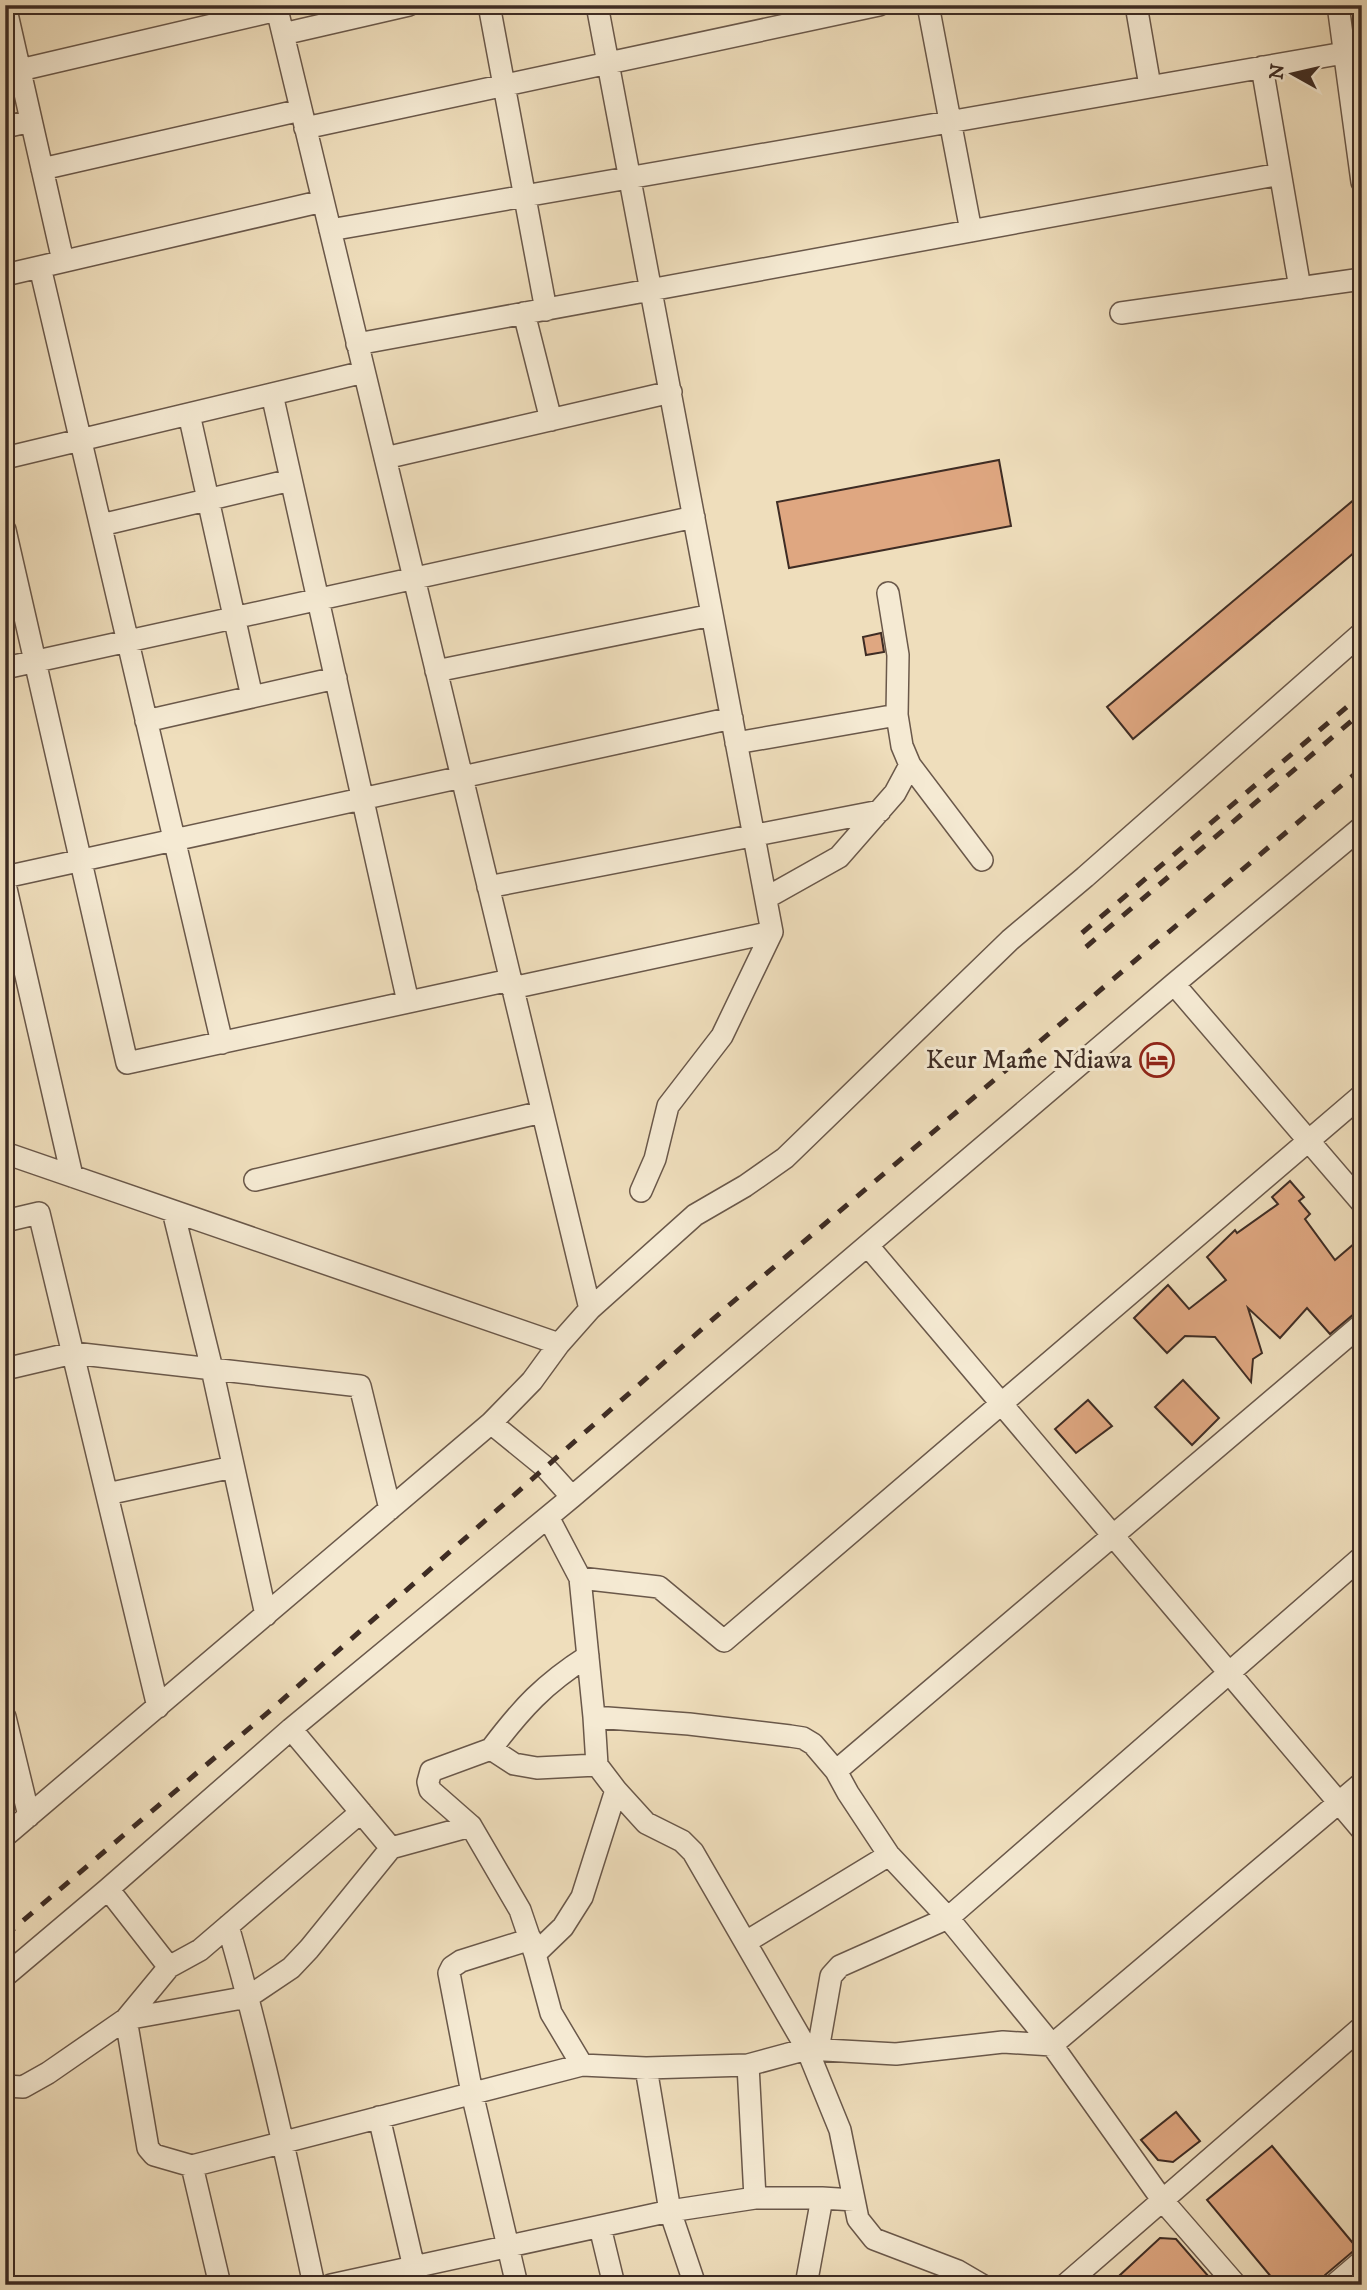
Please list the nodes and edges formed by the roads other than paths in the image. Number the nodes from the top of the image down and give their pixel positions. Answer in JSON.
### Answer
{"nodes":[{"id":1,"x":5,"y":5,"type":"edge"},
{"id":2,"x":409,"y":5,"type":"edge"},
{"id":3,"x":489,"y":5,"type":"edge"},
{"id":4,"x":597,"y":5,"type":"edge"},
{"id":5,"x":879,"y":5,"type":"edge"},
{"id":6,"x":928,"y":5,"type":"edge"},
{"id":7,"x":1136,"y":5,"type":"edge"},
{"id":8,"x":1338,"y":5,"type":"edge"},
{"id":9,"x":276,"y":8,"type":"edge"},
{"id":10,"x":283,"y":34,"type":"junction"},
{"id":11,"x":1344,"y":53,"type":"junction"},
{"id":12,"x":608,"y":64,"type":"junction"},
{"id":13,"x":1262,"y":67,"type":"junction"},
{"id":14,"x":20,"y":69,"type":"junction"},
{"id":15,"x":504,"y":86,"type":"junction"},
{"id":16,"x":1150,"y":86,"type":"junction"},
{"id":17,"x":303,"y":119,"type":"junction"},
{"id":18,"x":31,"y":121,"type":"junction"},
{"id":19,"x":950,"y":121,"type":"junction"},
{"id":20,"x":5,"y":127,"type":"edge"},
{"id":21,"x":43,"y":169,"type":"junction"},
{"id":22,"x":1280,"y":174,"type":"junction"},
{"id":23,"x":630,"y":177,"type":"junction"},
{"id":24,"x":1362,"y":183,"type":"edge"},
{"id":25,"x":524,"y":195,"type":"junction"},
{"id":26,"x":323,"y":201,"type":"junction"},
{"id":27,"x":330,"y":230,"type":"junction"},
{"id":28,"x":971,"y":231,"type":"junction"},
{"id":29,"x":63,"y":261,"type":"junction"},
{"id":30,"x":40,"y":267,"type":"junction"},
{"id":31,"x":5,"y":275,"type":"edge"},
{"id":32,"x":1362,"y":279,"type":"edge"},
{"id":33,"x":1300,"y":288,"type":"junction"},
{"id":34,"x":651,"y":290,"type":"junction"},
{"id":35,"x":535,"y":312,"type":"junction"},
{"id":36,"x":1121,"y":313,"type":"dead end"},
{"id":37,"x":357,"y":344,"type":"junction"},
{"id":38,"x":364,"y":372,"type":"junction"},
{"id":39,"x":670,"y":392,"type":"junction"},
{"id":40,"x":272,"y":394,"type":"junction"},
{"id":41,"x":189,"y":414,"type":"junction"},
{"id":42,"x":551,"y":420,"type":"junction"},
{"id":43,"x":81,"y":440,"type":"junction"},
{"id":44,"x":5,"y":458,"type":"edge"},
{"id":45,"x":385,"y":458,"type":"junction"},
{"id":46,"x":291,"y":480,"type":"junction"},
{"id":47,"x":208,"y":500,"type":"junction"},
{"id":48,"x":694,"y":517,"type":"junction"},
{"id":49,"x":100,"y":525,"type":"junction"},
{"id":50,"x":5,"y":530,"type":"edge"},
{"id":51,"x":414,"y":578,"type":"junction"},
{"id":52,"x":888,"y":593,"type":"dead end"},
{"id":53,"x":318,"y":599,"type":"junction"},
{"id":54,"x":712,"y":615,"type":"junction"},
{"id":55,"x":234,"y":618,"type":"junction"},
{"id":56,"x":1362,"y":633,"type":"edge"},
{"id":57,"x":127,"y":641,"type":"junction"},
{"id":58,"x":35,"y":661,"type":"junction"},
{"id":59,"x":5,"y":668,"type":"edge"},
{"id":60,"x":436,"y":671,"type":"junction"},
{"id":61,"x":336,"y":678,"type":"junction"},
{"id":62,"x":252,"y":697,"type":"junction"},
{"id":63,"x":897,"y":715,"type":"junction"},
{"id":64,"x":732,"y":718,"type":"junction"},
{"id":65,"x":146,"y":721,"type":"junction"},
{"id":66,"x":736,"y":743,"type":"junction"},
{"id":67,"x":910,"y":765,"type":"junction"},
{"id":68,"x":461,"y":777,"type":"junction"},
{"id":69,"x":362,"y":799,"type":"junction"},
{"id":70,"x":880,"y":811,"type":"junction"},
{"id":71,"x":1362,"y":827,"type":"edge"},
{"id":72,"x":754,"y":835,"type":"junction"},
{"id":73,"x":174,"y":840,"type":"junction"},
{"id":74,"x":80,"y":860,"type":"junction"},
{"id":75,"x":982,"y":860,"type":"dead end"},
{"id":76,"x":5,"y":877,"type":"edge"},
{"id":77,"x":5,"y":884,"type":"edge"},
{"id":78,"x":488,"y":887,"type":"junction"},
{"id":79,"x":766,"y":898,"type":"junction"},
{"id":80,"x":772,"y":932,"type":"junction"},
{"id":81,"x":511,"y":984,"type":"junction"},
{"id":82,"x":1174,"y":984,"type":"junction"},
{"id":83,"x":408,"y":1002,"type":"junction"},
{"id":84,"x":222,"y":1043,"type":"junction"},
{"id":85,"x":1362,"y":1095,"type":"edge"},
{"id":86,"x":542,"y":1112,"type":"junction"},
{"id":87,"x":1308,"y":1140,"type":"junction"},
{"id":88,"x":5,"y":1153,"type":"edge"},
{"id":89,"x":72,"y":1176,"type":"junction"},
{"id":90,"x":255,"y":1180,"type":"dead end"},
{"id":91,"x":641,"y":1191,"type":"dead end"},
{"id":92,"x":1362,"y":1203,"type":"edge"},
{"id":93,"x":173,"y":1211,"type":"junction"},
{"id":94,"x":5,"y":1221,"type":"edge"},
{"id":95,"x":869,"y":1246,"type":"junction"},
{"id":96,"x":590,"y":1309,"type":"junction"},
{"id":97,"x":1362,"y":1324,"type":"edge"},
{"id":98,"x":559,"y":1344,"type":"junction"},
{"id":99,"x":73,"y":1353,"type":"junction"},
{"id":100,"x":5,"y":1369,"type":"edge"},
{"id":101,"x":212,"y":1369,"type":"junction"},
{"id":102,"x":1002,"y":1403,"type":"junction"},
{"id":103,"x":491,"y":1423,"type":"junction"},
{"id":104,"x":233,"y":1467,"type":"junction"},
{"id":105,"x":107,"y":1493,"type":"junction"},
{"id":106,"x":572,"y":1497,"type":"junction"},
{"id":107,"x":390,"y":1509,"type":"junction"},
{"id":108,"x":548,"y":1517,"type":"junction"},
{"id":109,"x":1113,"y":1535,"type":"junction"},
{"id":110,"x":1362,"y":1557,"type":"edge"},
{"id":111,"x":580,"y":1578,"type":"junction"},
{"id":112,"x":266,"y":1615,"type":"junction"},
{"id":113,"x":588,"y":1656,"type":"junction"},
{"id":114,"x":1229,"y":1673,"type":"junction"},
{"id":115,"x":158,"y":1707,"type":"junction"},
{"id":116,"x":5,"y":1717,"type":"edge"},
{"id":117,"x":593,"y":1717,"type":"junction"},
{"id":118,"x":291,"y":1729,"type":"junction"},
{"id":119,"x":491,"y":1749,"type":"junction"},
{"id":120,"x":597,"y":1766,"type":"junction"},
{"id":121,"x":836,"y":1771,"type":"junction"},
{"id":122,"x":1362,"y":1783,"type":"edge"},
{"id":123,"x":616,"y":1790,"type":"junction"},
{"id":124,"x":1339,"y":1803,"type":"junction"},
{"id":125,"x":361,"y":1812,"type":"junction"},
{"id":126,"x":29,"y":1816,"type":"junction"},
{"id":127,"x":471,"y":1826,"type":"junction"},
{"id":128,"x":1362,"y":1830,"type":"edge"},
{"id":129,"x":5,"y":1836,"type":"edge"},
{"id":130,"x":391,"y":1848,"type":"junction"},
{"id":131,"x":889,"y":1855,"type":"junction"},
{"id":132,"x":108,"y":1889,"type":"junction"},
{"id":133,"x":948,"y":1918,"type":"junction"},
{"id":134,"x":228,"y":1926,"type":"junction"},
{"id":135,"x":746,"y":1942,"type":"junction"},
{"id":136,"x":533,"y":1947,"type":"junction"},
{"id":137,"x":169,"y":1967,"type":"junction"},
{"id":138,"x":5,"y":1976,"type":"edge"},
{"id":139,"x":248,"y":1997,"type":"junction"},
{"id":140,"x":127,"y":2020,"type":"junction"},
{"id":141,"x":1362,"y":2027,"type":"edge"},
{"id":142,"x":1052,"y":2045,"type":"junction"},
{"id":143,"x":812,"y":2049,"type":"junction"},
{"id":144,"x":582,"y":2065,"type":"junction"},
{"id":145,"x":748,"y":2065,"type":"junction"},
{"id":146,"x":646,"y":2068,"type":"junction"},
{"id":147,"x":5,"y":2085,"type":"edge"},
{"id":148,"x":472,"y":2093,"type":"junction"},
{"id":149,"x":379,"y":2118,"type":"junction"},
{"id":150,"x":283,"y":2142,"type":"junction"},
{"id":151,"x":192,"y":2166,"type":"junction"},
{"id":152,"x":755,"y":2198,"type":"junction"},
{"id":153,"x":822,"y":2198,"type":"junction"},
{"id":154,"x":854,"y":2200,"type":"junction"},
{"id":155,"x":1163,"y":2201,"type":"junction"},
{"id":156,"x":670,"y":2211,"type":"junction"},
{"id":157,"x":600,"y":2227,"type":"junction"},
{"id":158,"x":508,"y":2247,"type":"junction"},
{"id":159,"x":1362,"y":2261,"type":"edge"},
{"id":160,"x":416,"y":2276,"type":"edge"},
{"id":161,"x":220,"y":2285,"type":"edge"},
{"id":162,"x":314,"y":2285,"type":"edge"},
{"id":163,"x":331,"y":2285,"type":"edge"},
{"id":164,"x":517,"y":2285,"type":"edge"},
{"id":165,"x":614,"y":2285,"type":"edge"},
{"id":166,"x":695,"y":2285,"type":"edge"},
{"id":167,"x":806,"y":2285,"type":"edge"},
{"id":168,"x":982,"y":2285,"type":"edge"},
{"id":169,"x":1065,"y":2285,"type":"edge"},
{"id":170,"x":1236,"y":2285,"type":"edge"},
{"id":171,"x":1334,"y":2285,"type":"edge"}],
"edges":[{"from":1,"to":14,"type":"street"},
{"from":2,"to":10,"type":"street"},
{"from":3,"to":15,"type":"street"},
{"from":4,"to":12,"type":"street"},
{"from":5,"to":12,"type":"street"},
{"from":6,"to":19,"type":"street"},
{"from":7,"to":16,"type":"street"},
{"from":8,"to":11,"type":"street"},
{"from":9,"to":10,"type":"street"},
{"from":9,"to":14,"type":"street"},
{"from":10,"to":17,"type":"street"},
{"from":11,"to":13,"type":"street"},
{"from":11,"to":24,"type":"street"},
{"from":12,"to":15,"type":"street"},
{"from":12,"to":23,"type":"street"},
{"from":13,"to":16,"type":"street"},
{"from":13,"to":22,"type":"street"},
{"from":14,"to":18,"type":"street"},
{"from":15,"to":17,"type":"street"},
{"from":15,"to":25,"type":"street"},
{"from":16,"to":19,"type":"street"},
{"from":17,"to":21,"type":"street"},
{"from":17,"to":26,"type":"street"},
{"from":18,"to":20,"type":"street"},
{"from":18,"to":21,"type":"street"},
{"from":19,"to":23,"type":"street"},
{"from":19,"to":28,"type":"street"},
{"from":21,"to":29,"type":"street"},
{"from":22,"to":28,"type":"street"},
{"from":22,"to":33,"type":"street"},
{"from":23,"to":25,"type":"street"},
{"from":23,"to":34,"type":"street"},
{"from":25,"to":27,"type":"street"},
{"from":25,"to":35,"type":"street"},
{"from":26,"to":27,"type":"street"},
{"from":26,"to":29,"type":"street"},
{"from":27,"to":37,"type":"street"},
{"from":28,"to":34,"type":"street"},
{"from":29,"to":30,"type":"street"},
{"from":30,"to":31,"type":"street"},
{"from":30,"to":43,"type":"street"},
{"from":32,"to":33,"type":"street"},
{"from":33,"to":36,"type":"street"},
{"from":34,"to":35,"type":"street"},
{"from":34,"to":39,"type":"street"},
{"from":35,"to":37,"type":"street"},
{"from":35,"to":42,"type":"street"},
{"from":37,"to":38,"type":"street"},
{"from":38,"to":40,"type":"street"},
{"from":38,"to":45,"type":"street"},
{"from":39,"to":42,"type":"street"},
{"from":39,"to":48,"type":"street"},
{"from":40,"to":41,"type":"street"},
{"from":40,"to":46,"type":"street"},
{"from":41,"to":43,"type":"street"},
{"from":41,"to":47,"type":"street"},
{"from":42,"to":45,"type":"street"},
{"from":43,"to":44,"type":"street"},
{"from":43,"to":49,"type":"street"},
{"from":45,"to":51,"type":"street"},
{"from":46,"to":47,"type":"street"},
{"from":46,"to":53,"type":"street"},
{"from":47,"to":49,"type":"street"},
{"from":47,"to":55,"type":"street"},
{"from":48,"to":51,"type":"street"},
{"from":48,"to":54,"type":"street"},
{"from":49,"to":57,"type":"street"},
{"from":50,"to":58,"type":"street"},
{"from":51,"to":53,"type":"street"},
{"from":51,"to":60,"type":"street"},
{"from":52,"to":63,"type":"street"},
{"from":53,"to":55,"type":"street"},
{"from":53,"to":61,"type":"street"},
{"from":54,"to":60,"type":"street"},
{"from":54,"to":64,"type":"street"},
{"from":55,"to":57,"type":"street"},
{"from":55,"to":62,"type":"street"},
{"from":56,"to":96,"type":"street"},
{"from":57,"to":58,"type":"street"},
{"from":57,"to":65,"type":"street"},
{"from":58,"to":59,"type":"street"},
{"from":58,"to":74,"type":"street"},
{"from":60,"to":68,"type":"street"},
{"from":61,"to":62,"type":"street"},
{"from":61,"to":69,"type":"street"},
{"from":62,"to":65,"type":"street"},
{"from":63,"to":66,"type":"street"},
{"from":63,"to":67,"type":"street"},
{"from":64,"to":66,"type":"street"},
{"from":64,"to":68,"type":"street"},
{"from":65,"to":73,"type":"street"},
{"from":66,"to":72,"type":"street"},
{"from":67,"to":70,"type":"street"},
{"from":67,"to":75,"type":"street"},
{"from":68,"to":69,"type":"street"},
{"from":68,"to":78,"type":"street"},
{"from":69,"to":73,"type":"street"},
{"from":69,"to":83,"type":"street"},
{"from":70,"to":72,"type":"street"},
{"from":70,"to":79,"type":"street"},
{"from":71,"to":82,"type":"street"},
{"from":72,"to":78,"type":"street"},
{"from":72,"to":79,"type":"street"},
{"from":73,"to":74,"type":"street"},
{"from":73,"to":84,"type":"street"},
{"from":74,"to":76,"type":"street"},
{"from":74,"to":84,"type":"street"},
{"from":77,"to":89,"type":"street"},
{"from":78,"to":81,"type":"street"},
{"from":79,"to":80,"type":"street"},
{"from":80,"to":81,"type":"street"},
{"from":80,"to":91,"type":"street"},
{"from":81,"to":83,"type":"street"},
{"from":81,"to":86,"type":"street"},
{"from":82,"to":87,"type":"street"},
{"from":82,"to":95,"type":"street"},
{"from":83,"to":84,"type":"street"},
{"from":85,"to":87,"type":"street"},
{"from":86,"to":90,"type":"street"},
{"from":86,"to":96,"type":"street"},
{"from":87,"to":92,"type":"street"},
{"from":87,"to":102,"type":"street"},
{"from":88,"to":89,"type":"street"},
{"from":89,"to":93,"type":"street"},
{"from":93,"to":98,"type":"street"},
{"from":93,"to":101,"type":"street"},
{"from":94,"to":99,"type":"street"},
{"from":95,"to":102,"type":"street"},
{"from":95,"to":106,"type":"street"},
{"from":96,"to":98,"type":"street"},
{"from":97,"to":109,"type":"street"},
{"from":98,"to":103,"type":"street"},
{"from":99,"to":100,"type":"street"},
{"from":99,"to":101,"type":"street"},
{"from":99,"to":105,"type":"street"},
{"from":101,"to":104,"type":"street"},
{"from":101,"to":107,"type":"street"},
{"from":102,"to":109,"type":"street"},
{"from":102,"to":111,"type":"street"},
{"from":103,"to":106,"type":"street"},
{"from":103,"to":107,"type":"street"},
{"from":104,"to":105,"type":"street"},
{"from":104,"to":112,"type":"street"},
{"from":105,"to":115,"type":"street"},
{"from":106,"to":108,"type":"street"},
{"from":107,"to":112,"type":"street"},
{"from":108,"to":111,"type":"street"},
{"from":108,"to":118,"type":"street"},
{"from":109,"to":114,"type":"street"},
{"from":109,"to":121,"type":"street"},
{"from":110,"to":114,"type":"street"},
{"from":111,"to":113,"type":"street"},
{"from":112,"to":115,"type":"street"},
{"from":113,"to":117,"type":"street"},
{"from":113,"to":119,"type":"street"},
{"from":114,"to":124,"type":"street"},
{"from":114,"to":133,"type":"street"},
{"from":115,"to":126,"type":"street"},
{"from":116,"to":126,"type":"street"},
{"from":117,"to":120,"type":"street"},
{"from":117,"to":121,"type":"street"},
{"from":118,"to":125,"type":"street"},
{"from":118,"to":132,"type":"street"},
{"from":119,"to":120,"type":"street"},
{"from":119,"to":127,"type":"street"},
{"from":120,"to":123,"type":"street"},
{"from":121,"to":131,"type":"street"},
{"from":122,"to":124,"type":"street"},
{"from":123,"to":135,"type":"street"},
{"from":123,"to":136,"type":"street"},
{"from":124,"to":128,"type":"street"},
{"from":124,"to":142,"type":"street"},
{"from":125,"to":130,"type":"street"},
{"from":125,"to":134,"type":"street"},
{"from":126,"to":129,"type":"street"},
{"from":127,"to":130,"type":"street"},
{"from":127,"to":136,"type":"street"},
{"from":130,"to":139,"type":"street"},
{"from":131,"to":133,"type":"street"},
{"from":131,"to":135,"type":"street"},
{"from":132,"to":137,"type":"street"},
{"from":132,"to":138,"type":"street"},
{"from":133,"to":142,"type":"street"},
{"from":133,"to":143,"type":"street"},
{"from":134,"to":137,"type":"street"},
{"from":134,"to":139,"type":"street"},
{"from":135,"to":143,"type":"street"},
{"from":136,"to":144,"type":"street"},
{"from":136,"to":148,"type":"street"},
{"from":137,"to":140,"type":"street"},
{"from":139,"to":140,"type":"street"},
{"from":139,"to":150,"type":"street"},
{"from":140,"to":147,"type":"street"},
{"from":140,"to":151,"type":"street"},
{"from":141,"to":155,"type":"street"},
{"from":142,"to":143,"type":"street"},
{"from":142,"to":155,"type":"street"},
{"from":143,"to":145,"type":"street"},
{"from":143,"to":154,"type":"street"},
{"from":144,"to":146,"type":"street"},
{"from":144,"to":148,"type":"street"},
{"from":145,"to":146,"type":"street"},
{"from":145,"to":152,"type":"street"},
{"from":146,"to":156,"type":"street"},
{"from":148,"to":149,"type":"street"},
{"from":148,"to":158,"type":"street"},
{"from":149,"to":150,"type":"street"},
{"from":149,"to":160,"type":"street"},
{"from":150,"to":151,"type":"street"},
{"from":150,"to":162,"type":"street"},
{"from":151,"to":161,"type":"street"},
{"from":152,"to":153,"type":"street"},
{"from":152,"to":156,"type":"street"},
{"from":153,"to":154,"type":"street"},
{"from":153,"to":167,"type":"street"},
{"from":154,"to":168,"type":"street"},
{"from":155,"to":169,"type":"street"},
{"from":155,"to":170,"type":"street"},
{"from":156,"to":157,"type":"street"},
{"from":156,"to":166,"type":"street"},
{"from":157,"to":158,"type":"street"},
{"from":157,"to":165,"type":"street"},
{"from":158,"to":160,"type":"street"},
{"from":158,"to":164,"type":"street"},
{"from":159,"to":171,"type":"street"},
{"from":160,"to":163,"type":"street"}]}
